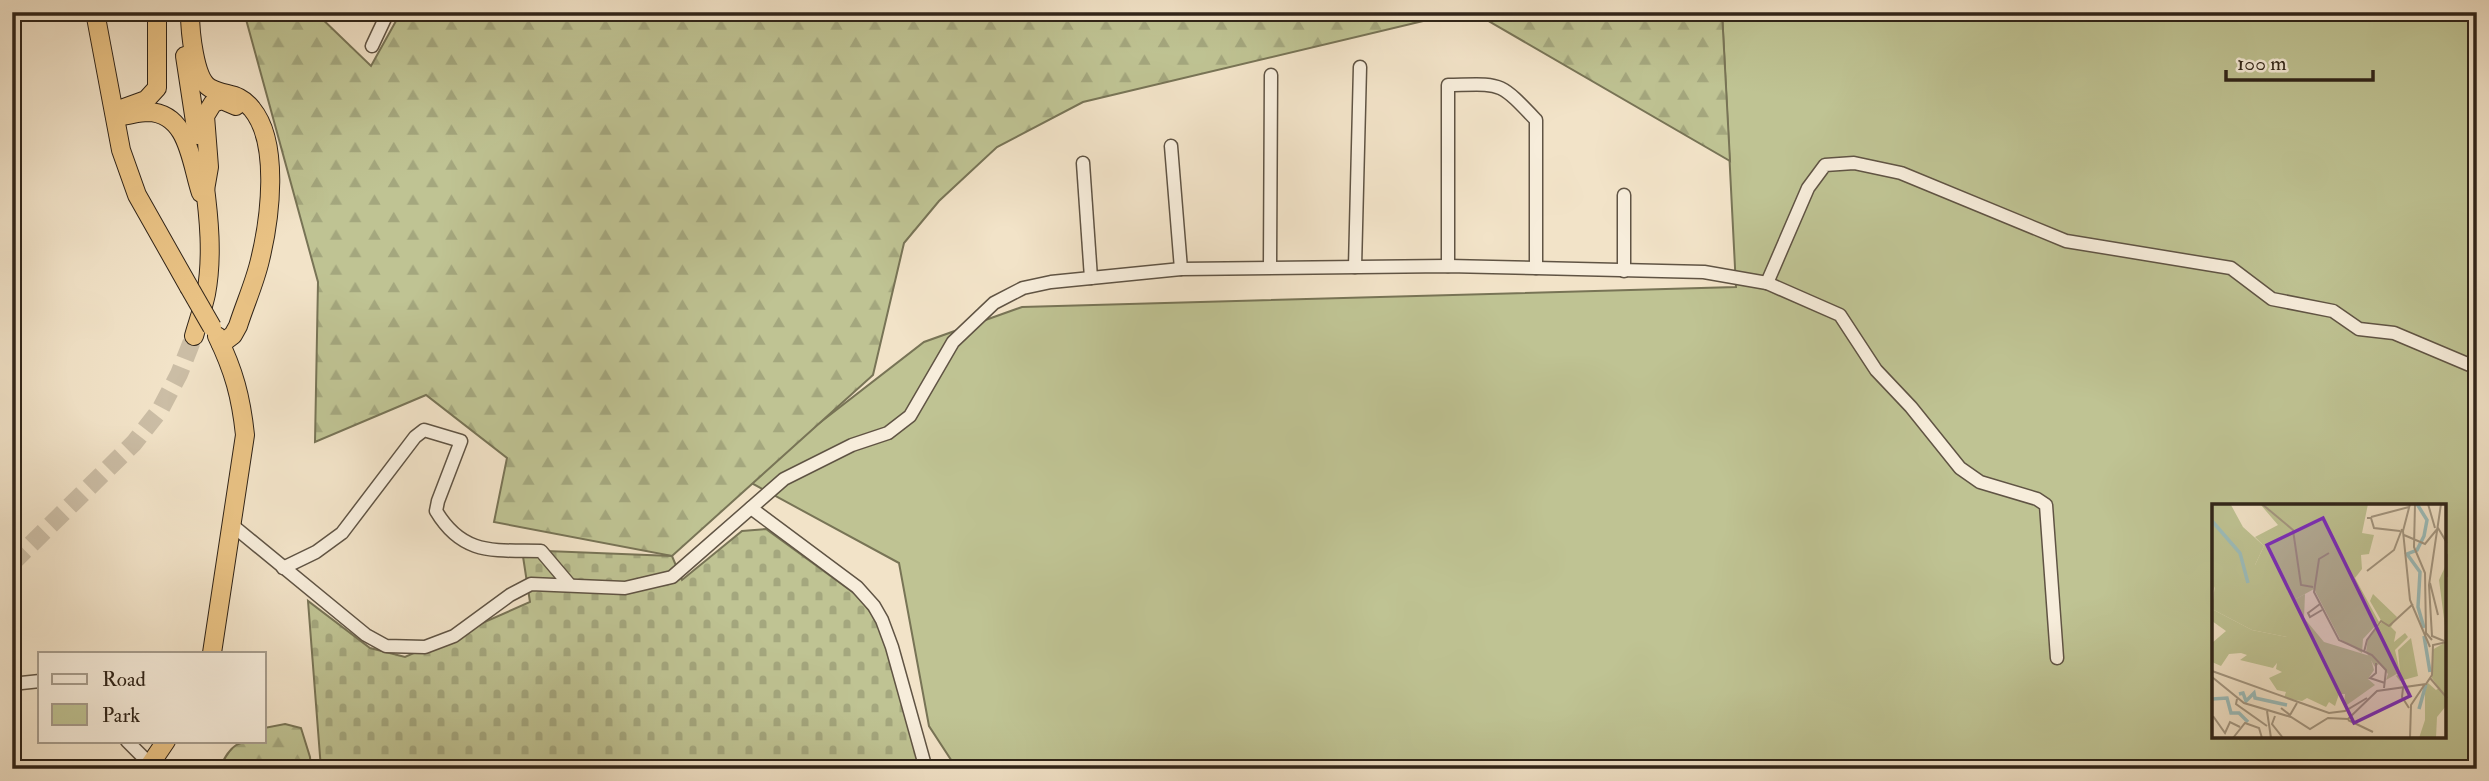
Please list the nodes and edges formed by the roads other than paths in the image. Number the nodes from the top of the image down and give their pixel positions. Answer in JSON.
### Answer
{"nodes":[{"id":1,"x":95,"y":12,"type":"edge"},
{"id":2,"x":157,"y":12,"type":"edge"},
{"id":3,"x":184,"y":12,"type":"edge"},
{"id":4,"x":190,"y":12,"type":"edge"},
{"id":5,"x":388,"y":12,"type":"edge"},
{"id":6,"x":372,"y":46,"type":"dead end"},
{"id":7,"x":1360,"y":67,"type":"dead end"},
{"id":8,"x":1271,"y":75,"type":"dead end"},
{"id":9,"x":115,"y":113,"type":"junction"},
{"id":10,"x":1171,"y":146,"type":"dead end"},
{"id":11,"x":1083,"y":163,"type":"dead end"},
{"id":12,"x":205,"y":190,"type":"junction"},
{"id":13,"x":1624,"y":195,"type":"dead end"},
{"id":14,"x":208,"y":217,"type":"junction"},
{"id":15,"x":1270,"y":267,"type":"junction"},
{"id":16,"x":1355,"y":267,"type":"junction"},
{"id":17,"x":1448,"y":267,"type":"junction"},
{"id":18,"x":1536,"y":268,"type":"junction"},
{"id":19,"x":1181,"y":269,"type":"junction"},
{"id":20,"x":1624,"y":271,"type":"junction"},
{"id":21,"x":1091,"y":278,"type":"junction"},
{"id":22,"x":1767,"y":283,"type":"junction"},
{"id":23,"x":194,"y":336,"type":"tunnel mouth"},
{"id":24,"x":221,"y":344,"type":"junction"},
{"id":25,"x":2477,"y":368,"type":"edge"},
{"id":26,"x":751,"y":508,"type":"junction"},
{"id":27,"x":232,"y":525,"type":"junction"},
{"id":28,"x":283,"y":568,"type":"junction"},
{"id":29,"x":569,"y":584,"type":"junction"},
{"id":30,"x":212,"y":652,"type":"edge"},
{"id":31,"x":2057,"y":658,"type":"dead end"},
{"id":32,"x":38,"y":681,"type":"edge"},
{"id":33,"x":12,"y":684,"type":"edge"},
{"id":34,"x":128,"y":742,"type":"edge"},
{"id":35,"x":165,"y":742,"type":"edge"},
{"id":36,"x":149,"y":766,"type":"edge"},
{"id":37,"x":926,"y":769,"type":"edge"}],
"edges":[{"from":1,"to":9,"type":"highway"},
{"from":2,"to":9,"type":"highway"},
{"from":3,"to":12,"type":"highway"},
{"from":4,"to":24,"type":"highway"},
{"from":5,"to":6,"type":"street"},
{"from":7,"to":16,"type":"street"},
{"from":8,"to":15,"type":"street"},
{"from":9,"to":14,"type":"highway"},
{"from":9,"to":24,"type":"highway","bridge":true},
{"from":10,"to":19,"type":"street"},
{"from":11,"to":21,"type":"street"},
{"from":12,"to":14,"type":"highway"},
{"from":12,"to":24,"type":"highway"},
{"from":13,"to":20,"type":"street"},
{"from":14,"to":23,"type":"highway"},
{"from":15,"to":16,"type":"street"},
{"from":15,"to":19,"type":"street"},
{"from":16,"to":17,"type":"street"},
{"from":17,"to":18,"type":"street"},
{"from":17,"to":18,"type":"street"},
{"from":18,"to":20,"type":"street"},
{"from":19,"to":21,"type":"street"},
{"from":20,"to":22,"type":"street"},
{"from":21,"to":26,"type":"street"},
{"from":22,"to":25,"type":"street"},
{"from":22,"to":31,"type":"street"},
{"from":24,"to":27,"type":"highway"},
{"from":26,"to":29,"type":"street"},
{"from":26,"to":37,"type":"street"},
{"from":27,"to":28,"type":"street"},
{"from":27,"to":30,"type":"highway"},
{"from":28,"to":29,"type":"street"},
{"from":28,"to":29,"type":"street"},
{"from":32,"to":33,"type":"street"},
{"from":34,"to":36,"type":"street"},
{"from":35,"to":36,"type":"highway"}]}
